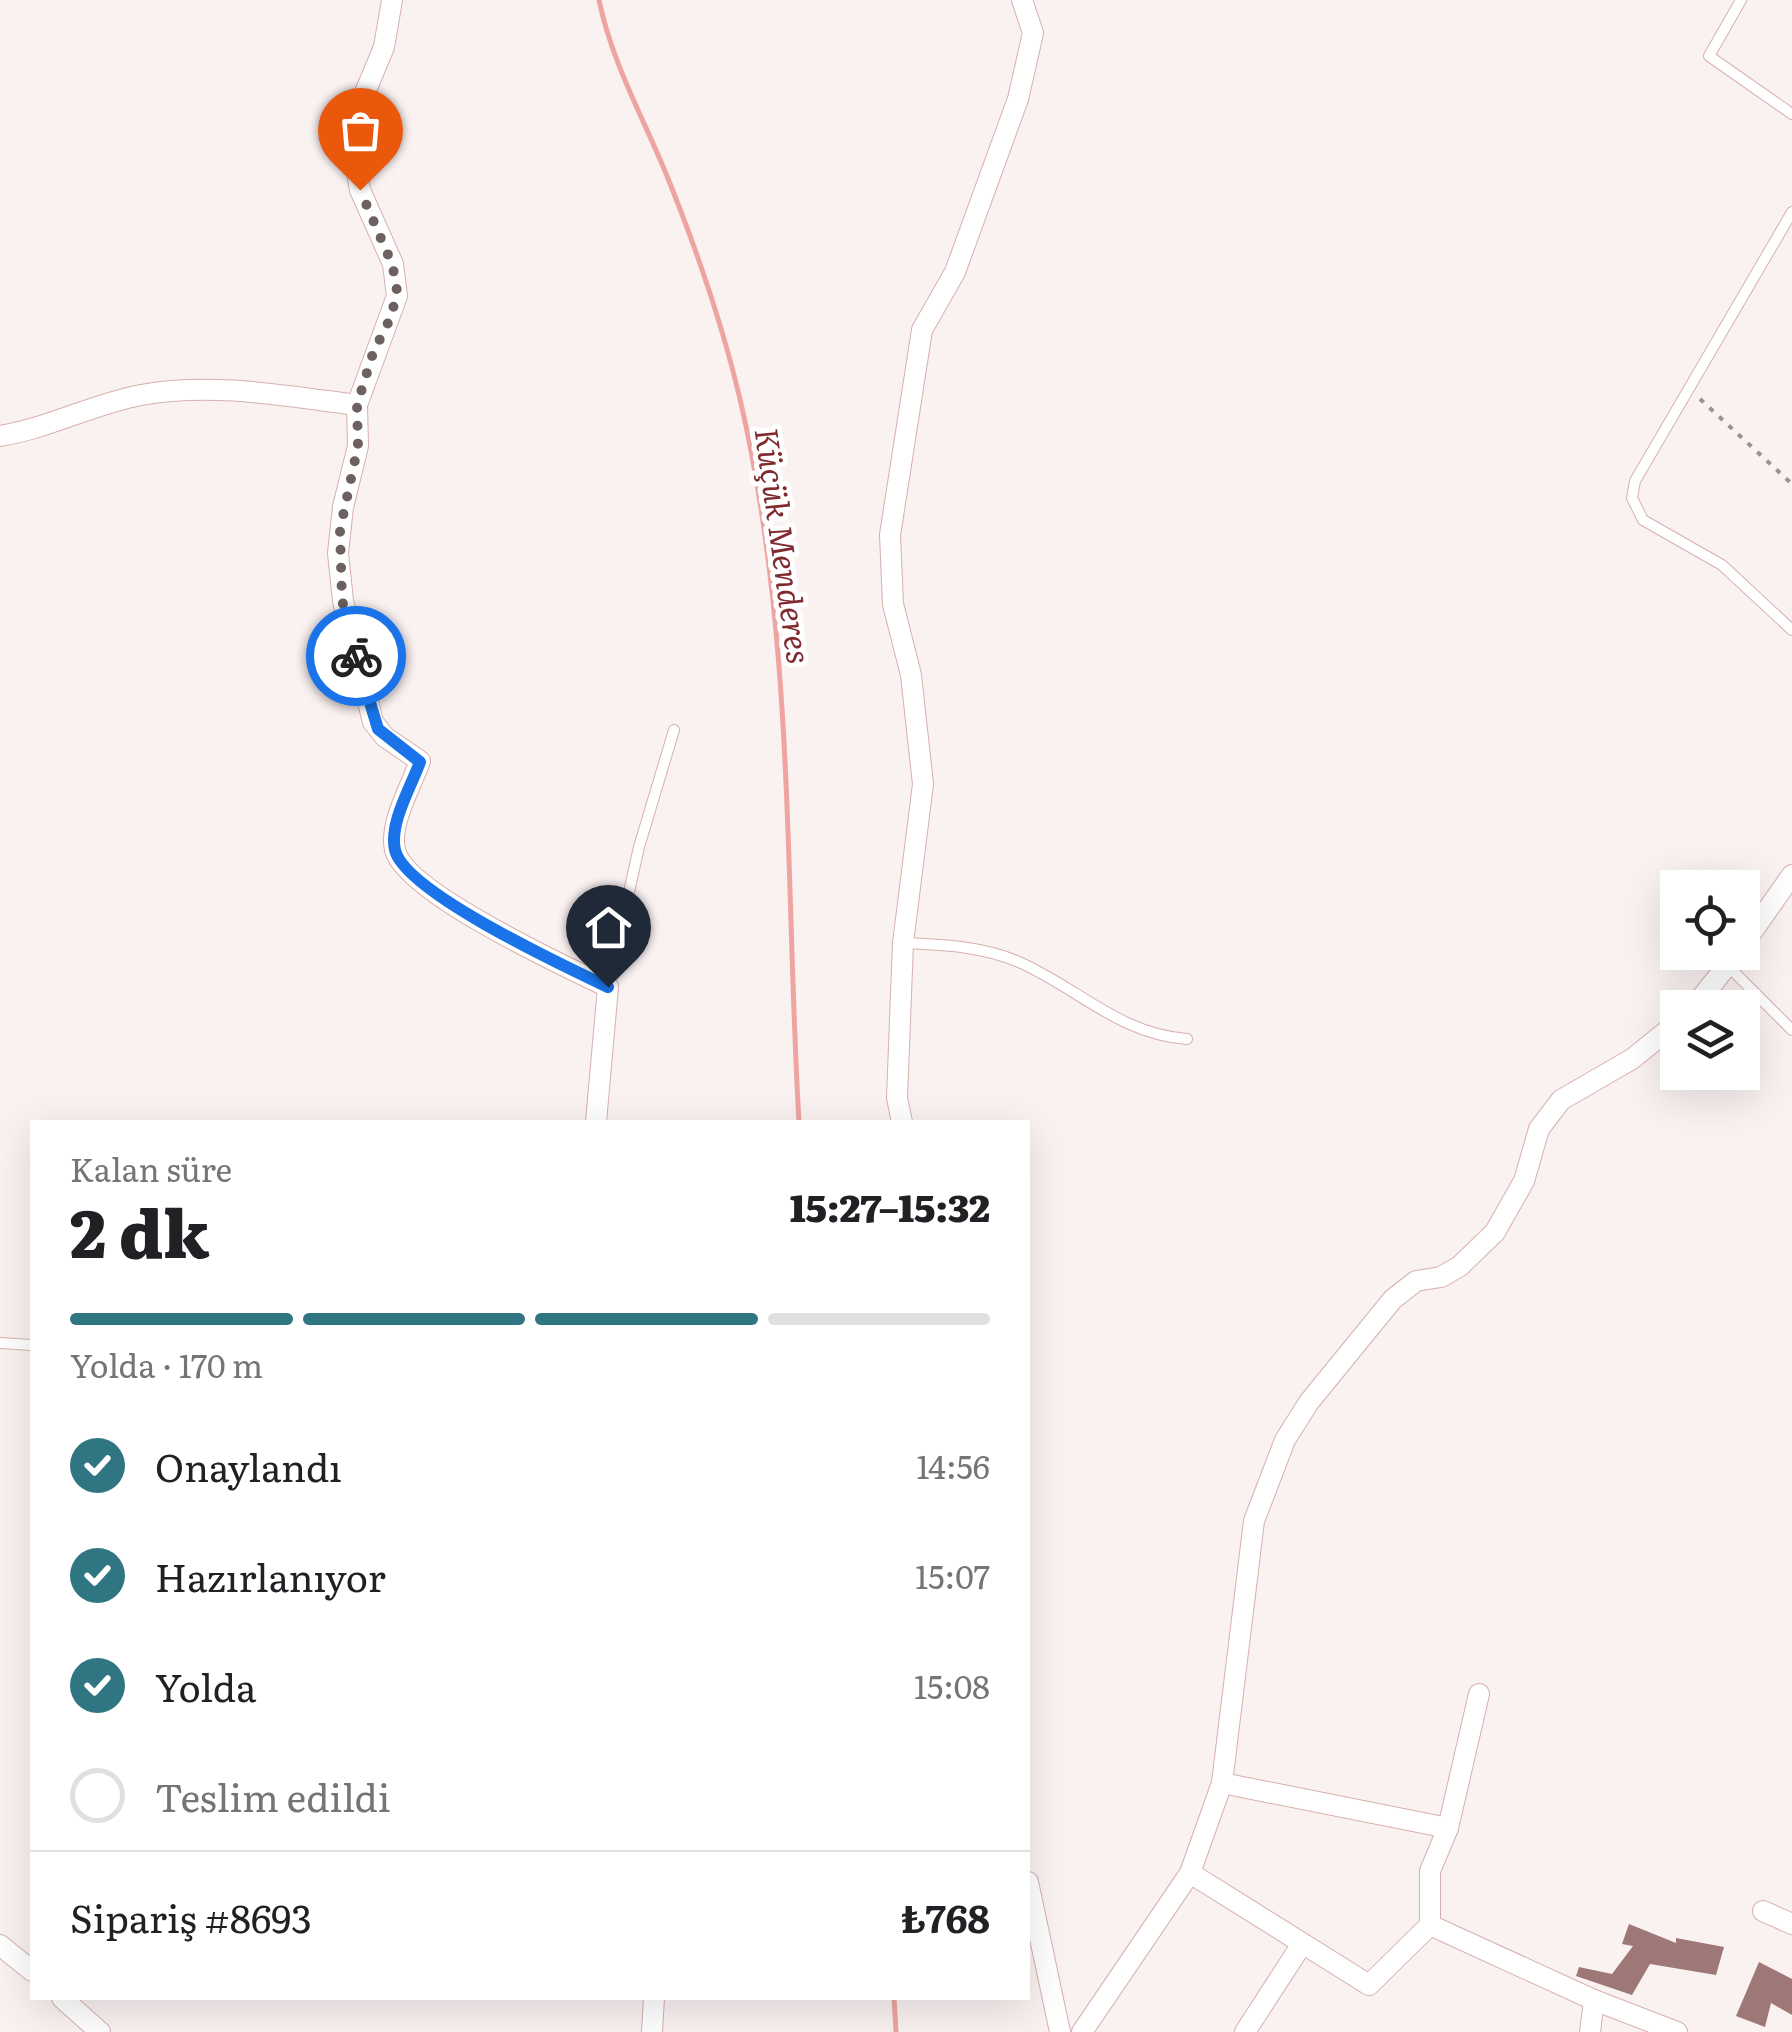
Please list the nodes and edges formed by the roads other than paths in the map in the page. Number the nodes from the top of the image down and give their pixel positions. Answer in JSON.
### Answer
{"nodes":[{"id":1,"x":392,"y":0,"type":"edge"},
{"id":2,"x":1022,"y":0,"type":"edge"},
{"id":3,"x":1742,"y":0,"type":"edge"},
{"id":4,"x":1792,"y":114,"type":"edge"},
{"id":5,"x":1792,"y":212,"type":"edge"},
{"id":6,"x":357,"y":405,"type":"junction"},
{"id":7,"x":0,"y":436,"type":"edge"},
{"id":8,"x":1792,"y":630,"type":"edge"},
{"id":9,"x":674,"y":730,"type":"dead end"},
{"id":10,"x":1792,"y":875,"type":"edge"},
{"id":11,"x":1760,"y":921,"type":"edge"},
{"id":12,"x":903,"y":943,"type":"junction"},
{"id":13,"x":1724,"y":970,"type":"edge"},
{"id":14,"x":1747,"y":970,"type":"edge"},
{"id":15,"x":608,"y":987,"type":"junction"},
{"id":16,"x":1708,"y":990,"type":"edge"},
{"id":17,"x":1792,"y":1030,"type":"edge"},
{"id":18,"x":1660,"y":1036,"type":"edge"},
{"id":19,"x":1187,"y":1040,"type":"dead end"},
{"id":20,"x":596,"y":1120,"type":"edge"},
{"id":21,"x":902,"y":1120,"type":"edge"},
{"id":22,"x":0,"y":1343,"type":"edge"},
{"id":23,"x":30,"y":1345,"type":"edge"},
{"id":24,"x":1479,"y":1694,"type":"dead end"},
{"id":25,"x":1222,"y":1783,"type":"junction"},
{"id":26,"x":1448,"y":1828,"type":"junction"},
{"id":27,"x":1190,"y":1873,"type":"junction"},
{"id":28,"x":1030,"y":1891,"type":"edge"},
{"id":29,"x":1763,"y":1911,"type":"dead end"},
{"id":30,"x":1792,"y":1924,"type":"edge"},
{"id":31,"x":1430,"y":1926,"type":"junction"},
{"id":32,"x":1302,"y":1944,"type":"junction"},
{"id":33,"x":0,"y":1945,"type":"edge"},
{"id":34,"x":30,"y":1969,"type":"edge"},
{"id":35,"x":64,"y":2000,"type":"edge"},
{"id":36,"x":654,"y":2000,"type":"edge"},
{"id":37,"x":1594,"y":2000,"type":"junction"},
{"id":38,"x":100,"y":2032,"type":"edge"},
{"id":39,"x":652,"y":2032,"type":"edge"},
{"id":40,"x":1060,"y":2032,"type":"edge"},
{"id":41,"x":1082,"y":2032,"type":"edge"},
{"id":42,"x":1246,"y":2032,"type":"edge"},
{"id":43,"x":1590,"y":2032,"type":"edge"},
{"id":44,"x":1678,"y":2032,"type":"edge"}],
"edges":[{"from":1,"to":6,"type":"street"},
{"from":2,"to":12,"type":"street"},
{"from":3,"to":4,"type":"lane"},
{"from":5,"to":8,"type":"lane"},
{"from":6,"to":7,"type":"street"},
{"from":6,"to":15,"type":"street"},
{"from":9,"to":15,"type":"lane"},
{"from":10,"to":11,"type":"street"},
{"from":12,"to":19,"type":"lane"},
{"from":12,"to":21,"type":"street"},
{"from":13,"to":16,"type":"street"},
{"from":14,"to":17,"type":"lane"},
{"from":15,"to":20,"type":"street"},
{"from":18,"to":25,"type":"street"},
{"from":22,"to":23,"type":"lane"},
{"from":24,"to":26,"type":"street"},
{"from":25,"to":26,"type":"street"},
{"from":25,"to":27,"type":"street"},
{"from":26,"to":31,"type":"street"},
{"from":27,"to":32,"type":"street"},
{"from":27,"to":41,"type":"street"},
{"from":28,"to":40,"type":"street"},
{"from":29,"to":30,"type":"street"},
{"from":31,"to":32,"type":"street"},
{"from":31,"to":37,"type":"street"},
{"from":32,"to":42,"type":"street"},
{"from":33,"to":34,"type":"street"},
{"from":35,"to":38,"type":"street"},
{"from":36,"to":39,"type":"street"},
{"from":37,"to":43,"type":"street"},
{"from":37,"to":44,"type":"street"}]}
